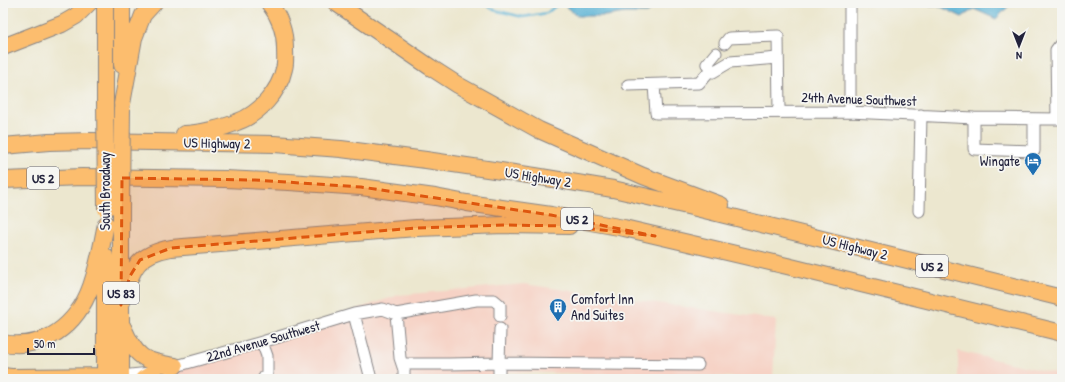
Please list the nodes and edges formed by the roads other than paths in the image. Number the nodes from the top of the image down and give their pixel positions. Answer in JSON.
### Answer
{"nodes":[{"id":1,"x":88,"y":3,"type":"edge"},
{"id":2,"x":105,"y":3,"type":"edge"},
{"id":3,"x":122,"y":3,"type":"edge"},
{"id":4,"x":154,"y":3,"type":"edge"},
{"id":5,"x":269,"y":3,"type":"edge"},
{"id":6,"x":336,"y":3,"type":"edge"},
{"id":7,"x":850,"y":3,"type":"edge"},
{"id":8,"x":1062,"y":42,"type":"edge"},
{"id":9,"x":725,"y":43,"type":"dead end"},
{"id":10,"x":3,"y":47,"type":"edge"},
{"id":11,"x":716,"y":54,"type":"dead end"},
{"id":12,"x":778,"y":58,"type":"junction"},
{"id":13,"x":711,"y":69,"type":"junction"},
{"id":14,"x":654,"y":84,"type":"junction"},
{"id":15,"x":628,"y":85,"type":"dead end"},
{"id":16,"x":122,"y":106,"type":"junction"},
{"id":17,"x":779,"y":112,"type":"junction"},
{"id":18,"x":850,"y":112,"type":"junction"},
{"id":19,"x":920,"y":115,"type":"junction"},
{"id":20,"x":974,"y":118,"type":"junction"},
{"id":21,"x":1034,"y":119,"type":"junction"},
{"id":22,"x":1060,"y":119,"type":"edge"},
{"id":23,"x":134,"y":141,"type":"junction"},
{"id":24,"x":3,"y":146,"type":"edge"},
{"id":25,"x":82,"y":177,"type":"junction"},
{"id":26,"x":3,"y":180,"type":"edge"},
{"id":27,"x":3,"y":192,"type":"edge"},
{"id":28,"x":919,"y":211,"type":"dead end"},
{"id":29,"x":111,"y":214,"type":"junction"},
{"id":30,"x":801,"y":234,"type":"junction"},
{"id":31,"x":655,"y":236,"type":"junction"},
{"id":32,"x":1008,"y":285,"type":"junction"},
{"id":33,"x":1062,"y":292,"type":"edge"},
{"id":34,"x":1062,"y":298,"type":"edge"},
{"id":35,"x":121,"y":305,"type":"junction"},
{"id":36,"x":354,"y":314,"type":"junction"},
{"id":37,"x":396,"y":314,"type":"junction"},
{"id":38,"x":500,"y":316,"type":"dead end"},
{"id":39,"x":121,"y":324,"type":"junction"},
{"id":40,"x":500,"y":329,"type":"dead end"},
{"id":41,"x":1062,"y":333,"type":"edge"},
{"id":42,"x":262,"y":342,"type":"junction"},
{"id":43,"x":3,"y":343,"type":"edge"},
{"id":44,"x":499,"y":363,"type":"junction"},
{"id":45,"x":402,"y":364,"type":"junction"},
{"id":46,"x":175,"y":366,"type":"junction"},
{"id":47,"x":698,"y":366,"type":"dead end"},
{"id":48,"x":3,"y":376,"type":"edge"},
{"id":49,"x":148,"y":376,"type":"edge"},
{"id":50,"x":52,"y":378,"type":"edge"},
{"id":51,"x":105,"y":378,"type":"edge"},
{"id":52,"x":121,"y":378,"type":"edge"},
{"id":53,"x":263,"y":379,"type":"edge"},
{"id":54,"x":371,"y":379,"type":"edge"},
{"id":55,"x":404,"y":379,"type":"edge"},
{"id":56,"x":499,"y":379,"type":"edge"}],
"edges":[{"from":1,"to":10,"type":"highway"},
{"from":2,"to":29,"type":"highway","name":"South Broadway","number":"US 83","bridge":true},
{"from":3,"to":16,"type":"highway","name":"South Broadway","number":"US 83"},
{"from":4,"to":16,"type":"highway"},
{"from":5,"to":23,"type":"highway"},
{"from":6,"to":30,"type":"highway"},
{"from":7,"to":18,"type":"street"},
{"from":8,"to":22,"type":"street"},
{"from":9,"to":12,"type":"street"},
{"from":11,"to":13,"type":"street"},
{"from":12,"to":13,"type":"street"},
{"from":12,"to":17,"type":"street"},
{"from":13,"to":14,"type":"street"},
{"from":14,"to":15,"type":"street"},
{"from":14,"to":17,"type":"street","name":"24th Avenue Southwest"},
{"from":16,"to":29,"type":"highway","name":"South Broadway","number":"US 83","bridge":true},
{"from":17,"to":18,"type":"street","name":"24th Avenue Southwest"},
{"from":18,"to":19,"type":"street","name":"24th Avenue Southwest"},
{"from":19,"to":20,"type":"street","name":"24th Avenue Southwest"},
{"from":19,"to":28,"type":"street"},
{"from":20,"to":21,"type":"street","name":"24th Avenue Southwest"},
{"from":20,"to":21,"type":"street"},
{"from":21,"to":22,"type":"street","name":"24th Avenue Southwest"},
{"from":23,"to":24,"type":"highway","name":"US Highway 2","number":"US 2"},
{"from":23,"to":30,"type":"highway","name":"US Highway 2","number":"US 2"},
{"from":25,"to":26,"type":"highway","number":"US 2"},
{"from":25,"to":27,"type":"highway"},
{"from":25,"to":31,"type":"highway","number":"US 2"},
{"from":29,"to":35,"type":"highway","name":"South Broadway","number":"US 83"},
{"from":29,"to":43,"type":"highway"},
{"from":29,"to":51,"type":"highway","name":"South Broadway","number":"US 83"},
{"from":30,"to":32,"type":"highway","name":"US Highway 2","number":"US 2"},
{"from":31,"to":35,"type":"highway"},
{"from":31,"to":41,"type":"highway","number":"US 2"},
{"from":32,"to":33,"type":"highway"},
{"from":32,"to":34,"type":"highway","name":"US Highway 2","number":"US 2"},
{"from":35,"to":39,"type":"highway","name":"South Broadway","number":"US 83"},
{"from":36,"to":37,"type":"street","name":"22nd Avenue Southwest"},
{"from":36,"to":42,"type":"street","name":"22nd Avenue Southwest"},
{"from":36,"to":54,"type":"street"},
{"from":37,"to":38,"type":"street"},
{"from":37,"to":45,"type":"street"},
{"from":39,"to":46,"type":"highway"},
{"from":39,"to":52,"type":"highway","name":"South Broadway","number":"US 83"},
{"from":40,"to":44,"type":"street"},
{"from":42,"to":46,"type":"street","name":"22nd Avenue Southwest"},
{"from":42,"to":53,"type":"street"},
{"from":44,"to":45,"type":"street"},
{"from":44,"to":47,"type":"street"},
{"from":44,"to":56,"type":"street"},
{"from":45,"to":55,"type":"street"},
{"from":46,"to":49,"type":"street","name":"22nd Avenue Southwest"},
{"from":48,"to":50,"type":"highway","name":"22nd Avenue Southwest"},
{"from":49,"to":52,"type":"street","name":"22nd Avenue Southwest"},
{"from":50,"to":51,"type":"highway","name":"22nd Avenue Southwest"},
{"from":51,"to":52,"type":"highway","name":"22nd Avenue Southwest"}]}
